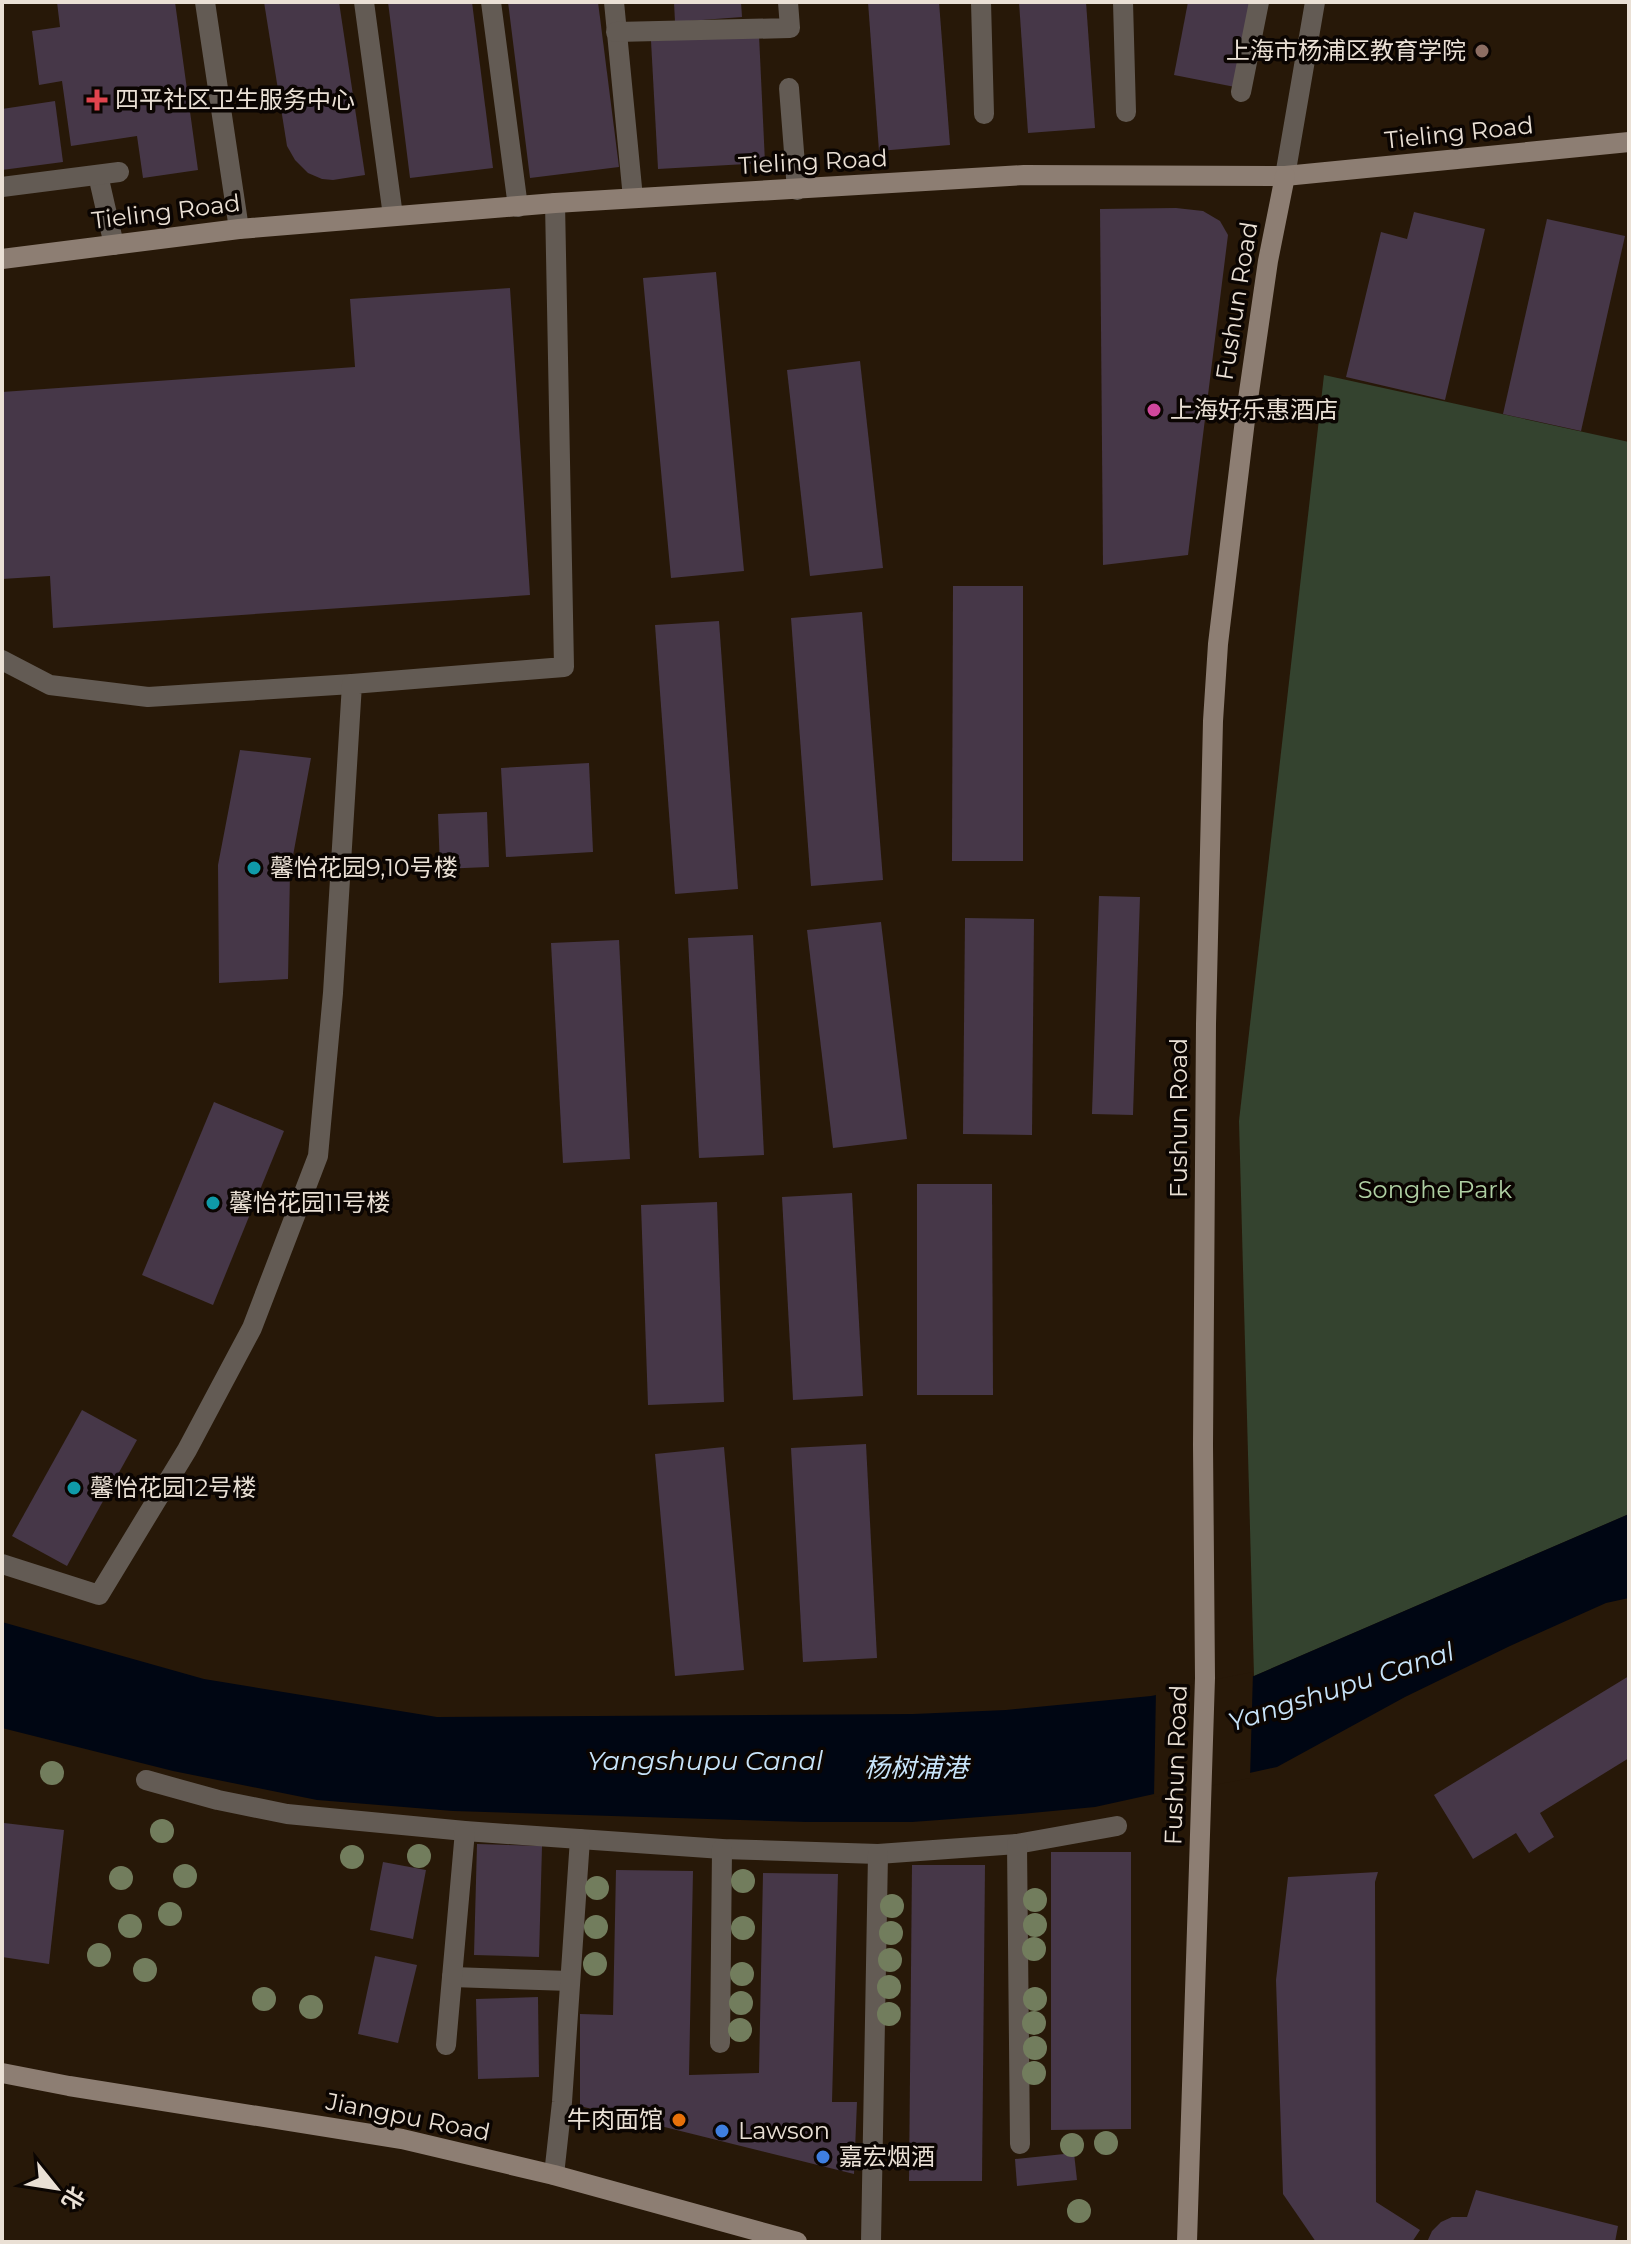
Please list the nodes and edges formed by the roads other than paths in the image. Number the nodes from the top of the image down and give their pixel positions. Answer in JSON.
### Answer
{"nodes":[{"id":1,"x":205,"y":2,"type":"edge"},
{"id":2,"x":364,"y":2,"type":"edge"},
{"id":3,"x":491,"y":2,"type":"edge"},
{"id":4,"x":614,"y":2,"type":"edge"},
{"id":5,"x":788,"y":2,"type":"edge"},
{"id":6,"x":981,"y":2,"type":"edge"},
{"id":7,"x":1123,"y":2,"type":"edge"},
{"id":8,"x":1259,"y":2,"type":"edge"},
{"id":9,"x":1315,"y":2,"type":"edge"},
{"id":10,"x":616,"y":32,"type":"junction"},
{"id":11,"x":789,"y":88,"type":"dead end"},
{"id":12,"x":1241,"y":92,"type":"dead end"},
{"id":13,"x":1126,"y":112,"type":"dead end"},
{"id":14,"x":984,"y":114,"type":"dead end"},
{"id":15,"x":1629,"y":142,"type":"edge"},
{"id":16,"x":119,"y":172,"type":"dead end"},
{"id":17,"x":98,"y":175,"type":"junction"},
{"id":18,"x":1285,"y":176,"type":"junction"},
{"id":19,"x":2,"y":187,"type":"edge"},
{"id":20,"x":797,"y":190,"type":"junction"},
{"id":21,"x":633,"y":198,"type":"junction"},
{"id":22,"x":555,"y":203,"type":"junction"},
{"id":23,"x":518,"y":207,"type":"junction"},
{"id":24,"x":393,"y":216,"type":"junction"},
{"id":25,"x":239,"y":229,"type":"junction"},
{"id":26,"x":114,"y":245,"type":"junction"},
{"id":27,"x":2,"y":259,"type":"edge"},
{"id":28,"x":2,"y":660,"type":"edge"},
{"id":29,"x":352,"y":684,"type":"junction"},
{"id":30,"x":2,"y":1564,"type":"edge"},
{"id":31,"x":146,"y":1780,"type":"dead end"},
{"id":32,"x":1117,"y":1826,"type":"dead end"},
{"id":33,"x":465,"y":1831,"type":"junction"},
{"id":34,"x":580,"y":1839,"type":"junction"},
{"id":35,"x":1017,"y":1844,"type":"junction"},
{"id":36,"x":722,"y":1849,"type":"junction"},
{"id":37,"x":878,"y":1854,"type":"junction"},
{"id":38,"x":452,"y":1977,"type":"junction"},
{"id":39,"x":570,"y":1981,"type":"junction"},
{"id":40,"x":720,"y":2043,"type":"dead end"},
{"id":41,"x":446,"y":2045,"type":"dead end"},
{"id":42,"x":2,"y":2073,"type":"edge"},
{"id":43,"x":1020,"y":2144,"type":"dead end"},
{"id":44,"x":554,"y":2175,"type":"junction"},
{"id":45,"x":797,"y":2242,"type":"edge"},
{"id":46,"x":871,"y":2242,"type":"edge"},
{"id":47,"x":1187,"y":2242,"type":"edge"}],
"edges":[{"from":1,"to":25,"type":"street"},
{"from":2,"to":24,"type":"street"},
{"from":3,"to":23,"type":"street"},
{"from":4,"to":10,"type":"street"},
{"from":5,"to":10,"type":"street"},
{"from":6,"to":14,"type":"street"},
{"from":7,"to":13,"type":"street"},
{"from":8,"to":12,"type":"street"},
{"from":9,"to":18,"type":"street","name":"Fushun Road"},
{"from":10,"to":21,"type":"street"},
{"from":11,"to":20,"type":"street"},
{"from":15,"to":18,"type":"street","name":"Tieling Road"},
{"from":16,"to":17,"type":"street"},
{"from":17,"to":19,"type":"street"},
{"from":17,"to":26,"type":"street"},
{"from":18,"to":20,"type":"street","name":"Tieling Road"},
{"from":18,"to":47,"type":"street","name":"Fushun Road"},
{"from":20,"to":21,"type":"street","name":"Tieling Road"},
{"from":21,"to":22,"type":"street","name":"Tieling Road"},
{"from":22,"to":23,"type":"street","name":"Tieling Road"},
{"from":22,"to":29,"type":"street"},
{"from":23,"to":24,"type":"street","name":"Tieling Road"},
{"from":24,"to":25,"type":"street","name":"Tieling Road"},
{"from":25,"to":26,"type":"street","name":"Tieling Road"},
{"from":26,"to":27,"type":"street","name":"Tieling Road"},
{"from":28,"to":29,"type":"street"},
{"from":29,"to":30,"type":"street"},
{"from":31,"to":33,"type":"street"},
{"from":32,"to":35,"type":"street"},
{"from":33,"to":34,"type":"street"},
{"from":33,"to":38,"type":"street"},
{"from":34,"to":36,"type":"street"},
{"from":34,"to":39,"type":"street"},
{"from":35,"to":37,"type":"street"},
{"from":35,"to":43,"type":"street"},
{"from":36,"to":37,"type":"street"},
{"from":36,"to":40,"type":"street"},
{"from":37,"to":46,"type":"street"},
{"from":38,"to":39,"type":"street"},
{"from":38,"to":41,"type":"street"},
{"from":39,"to":44,"type":"street"},
{"from":42,"to":44,"type":"street","name":"Jiangpu Road"},
{"from":44,"to":45,"type":"street","name":"Jiangpu Road"}]}
